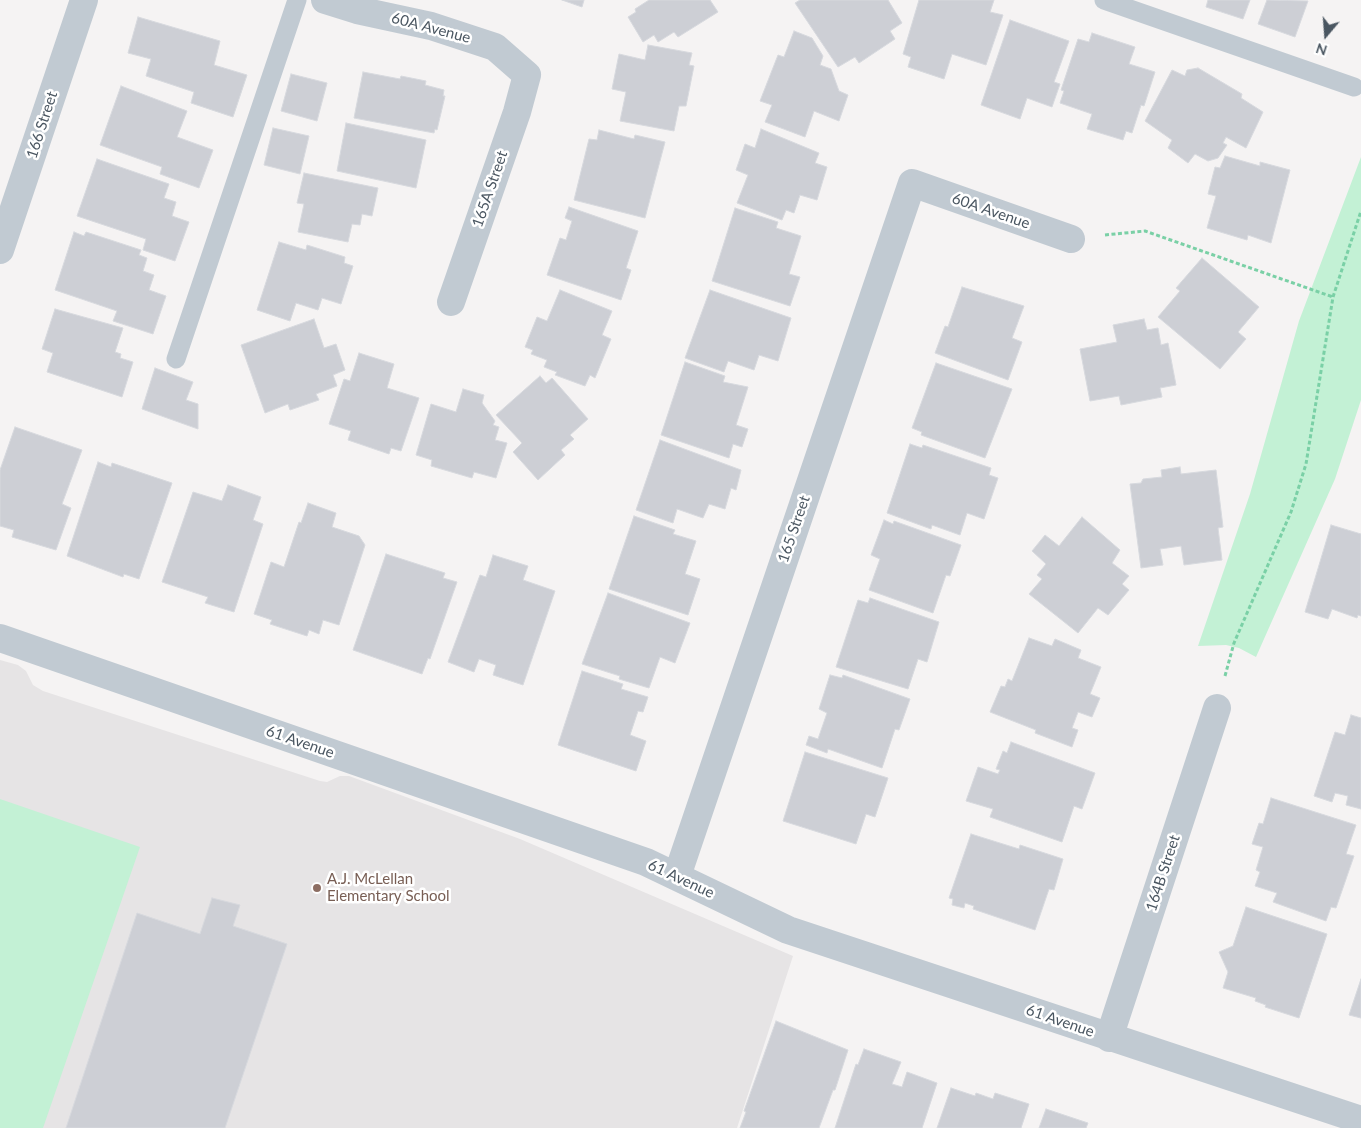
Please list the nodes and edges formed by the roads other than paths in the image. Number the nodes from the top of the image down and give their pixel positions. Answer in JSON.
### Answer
{"nodes":[{"id":1,"x":84,"y":0,"type":"edge"},
{"id":2,"x":297,"y":0,"type":"edge"},
{"id":3,"x":325,"y":0,"type":"edge"},
{"id":4,"x":1104,"y":0,"type":"edge"},
{"id":5,"x":527,"y":75,"type":"joint"},
{"id":6,"x":1354,"y":87,"type":"dead end"},
{"id":7,"x":912,"y":183,"type":"joint"},
{"id":8,"x":1071,"y":238,"type":"road end"},
{"id":9,"x":0,"y":250,"type":"edge"},
{"id":10,"x":451,"y":302,"type":"dead end"},
{"id":11,"x":176,"y":359,"type":"dead end"},
{"id":12,"x":0,"y":638,"type":"edge"},
{"id":13,"x":1217,"y":708,"type":"road end"},
{"id":14,"x":677,"y":876,"type":"junction"},
{"id":15,"x":1109,"y":1038,"type":"junction"},
{"id":16,"x":1361,"y":1120,"type":"edge"}],
"edges":[{"from":1,"to":9,"type":"street","name":"166 Street"},
{"from":2,"to":11,"type":"lane"},
{"from":3,"to":5,"type":"street","name":"60A Avenue"},
{"from":4,"to":6,"type":"lane"},
{"from":5,"to":10,"type":"street","name":"165A Street"},
{"from":7,"to":8,"type":"street","name":"60A Avenue"},
{"from":7,"to":14,"type":"street","name":"165 Street"},
{"from":12,"to":14,"type":"street","name":"61 Avenue"},
{"from":13,"to":15,"type":"street","name":"164B Street"},
{"from":14,"to":15,"type":"street","name":"61 Avenue"},
{"from":15,"to":16,"type":"street","name":"61 Avenue"}]}
